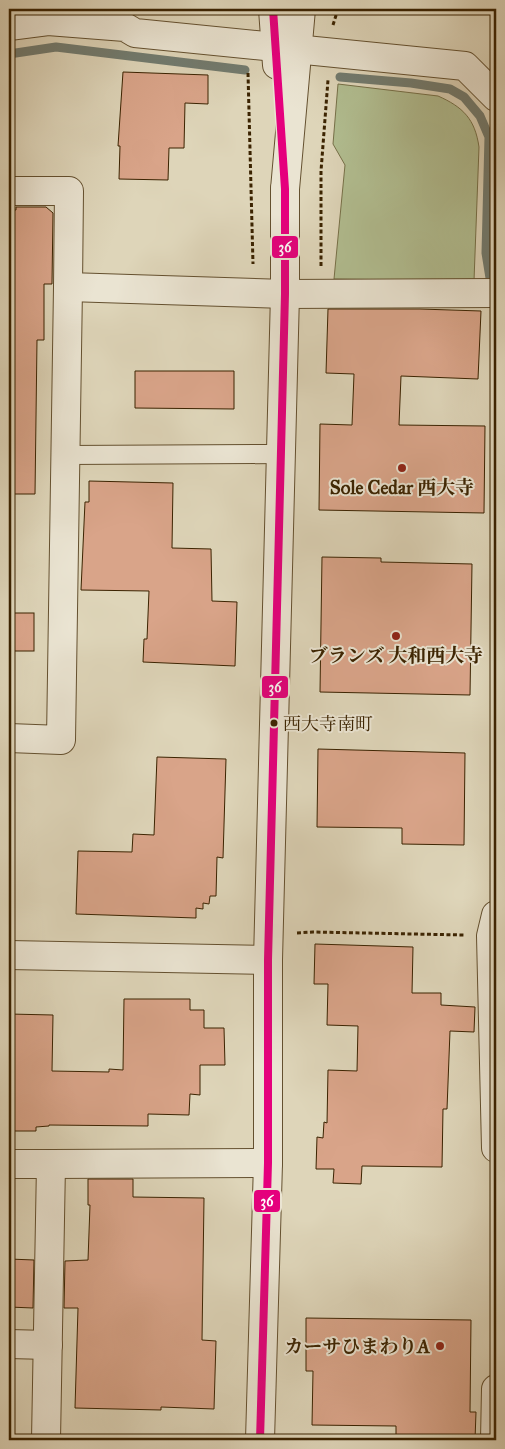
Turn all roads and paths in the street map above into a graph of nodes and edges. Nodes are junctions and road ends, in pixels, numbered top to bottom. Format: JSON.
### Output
{"nodes":[{"id":1,"x":273,"y":9,"type":"edge"},
{"id":2,"x":301,"y":9,"type":"edge"},
{"id":3,"x":338,"y":9,"type":"edge"},
{"id":4,"x":125,"y":18,"type":"edge"},
{"id":5,"x":9,"y":26,"type":"edge"},
{"id":6,"x":248,"y":45,"type":"junction"},
{"id":7,"x":286,"y":49,"type":"junction"},
{"id":8,"x":330,"y":52,"type":"junction"},
{"id":9,"x":496,"y":97,"type":"edge"},
{"id":10,"x":9,"y":191,"type":"edge"},
{"id":11,"x":253,"y":267,"type":"dead end"},
{"id":12,"x":321,"y":268,"type":"dead end"},
{"id":13,"x":68,"y":287,"type":"junction"},
{"id":14,"x":496,"y":293,"type":"edge"},
{"id":15,"x":285,"y":294,"type":"junction"},
{"id":16,"x":281,"y":454,"type":"junction"},
{"id":17,"x":65,"y":455,"type":"junction"},
{"id":18,"x":9,"y":738,"type":"edge"},
{"id":19,"x":493,"y":925,"type":"edge"},
{"id":20,"x":297,"y":933,"type":"dead end"},
{"id":21,"x":9,"y":955,"type":"edge"},
{"id":22,"x":268,"y":960,"type":"junction"},
{"id":23,"x":496,"y":1148,"type":"edge"},
{"id":24,"x":268,"y":1163,"type":"junction"},
{"id":25,"x":9,"y":1164,"type":"edge"},
{"id":26,"x":51,"y":1164,"type":"junction"},
{"id":27,"x":9,"y":1344,"type":"edge"},
{"id":28,"x":48,"y":1345,"type":"junction"},
{"id":29,"x":496,"y":1389,"type":"edge"},
{"id":30,"x":46,"y":1440,"type":"edge"},
{"id":31,"x":260,"y":1440,"type":"edge"},
{"id":32,"x":495,"y":1440,"type":"edge"}],
"edges":[{"from":1,"to":7,"type":"street"},
{"from":2,"to":7,"type":"street"},
{"from":3,"to":8,"type":"path"},
{"from":4,"to":5,"type":"street"},
{"from":4,"to":6,"type":"street"},
{"from":6,"to":7,"type":"street"},
{"from":6,"to":11,"type":"path"},
{"from":7,"to":8,"type":"street"},
{"from":7,"to":15,"type":"street"},
{"from":8,"to":9,"type":"street"},
{"from":8,"to":12,"type":"path"},
{"from":10,"to":13,"type":"street"},
{"from":13,"to":15,"type":"street"},
{"from":13,"to":17,"type":"street"},
{"from":14,"to":15,"type":"street"},
{"from":15,"to":16,"type":"street"},
{"from":16,"to":17,"type":"lane"},
{"from":16,"to":22,"type":"street"},
{"from":17,"to":18,"type":"street"},
{"from":19,"to":20,"type":"path"},
{"from":19,"to":23,"type":"street"},
{"from":21,"to":22,"type":"street"},
{"from":22,"to":24,"type":"street"},
{"from":24,"to":26,"type":"street"},
{"from":24,"to":31,"type":"street"},
{"from":25,"to":26,"type":"street"},
{"from":26,"to":28,"type":"street"},
{"from":27,"to":28,"type":"street"},
{"from":28,"to":30,"type":"street"},
{"from":29,"to":32,"type":"street"}]}
